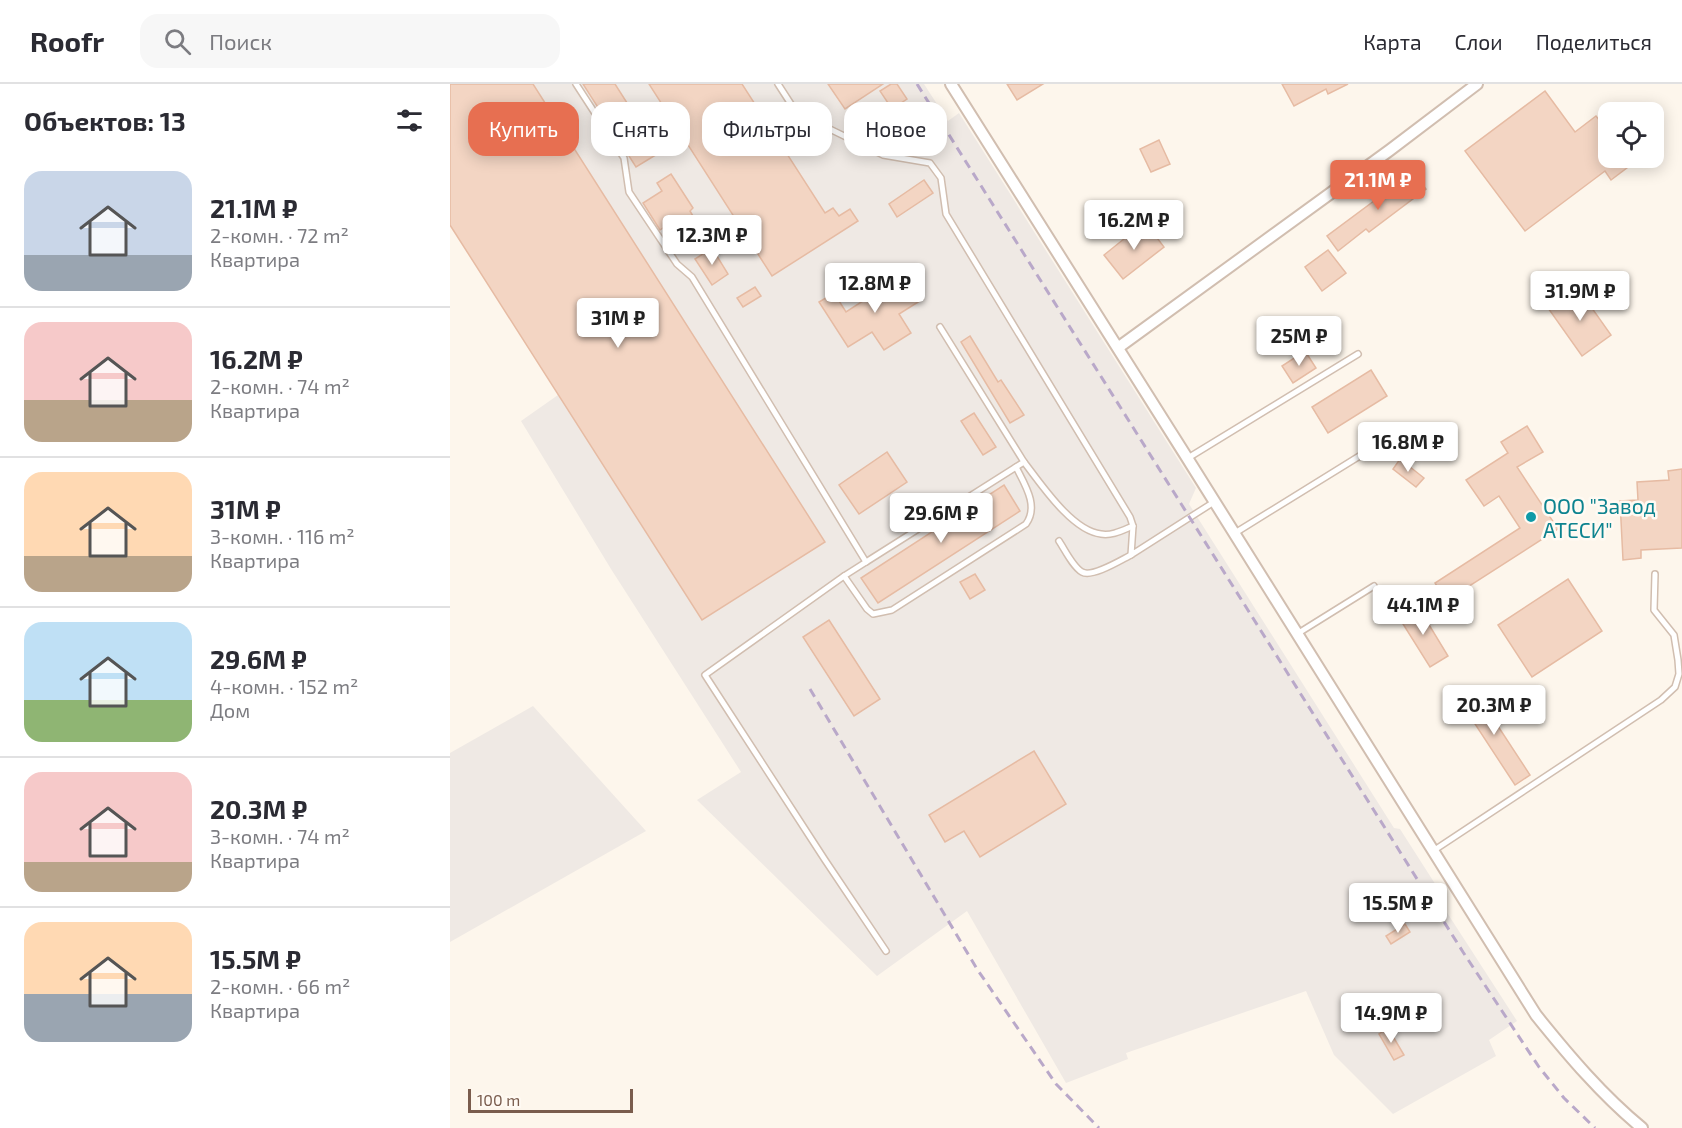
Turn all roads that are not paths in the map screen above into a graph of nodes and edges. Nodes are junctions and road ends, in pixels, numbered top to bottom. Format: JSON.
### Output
{"nodes":[{"id":1,"x":576,"y":84,"type":"edge"},
{"id":2,"x":778,"y":84,"type":"edge"},
{"id":3,"x":951,"y":84,"type":"edge"},
{"id":4,"x":1477,"y":84,"type":"edge"},
{"id":5,"x":790,"y":102,"type":"edge"},
{"id":6,"x":832,"y":130,"type":"edge"},
{"id":7,"x":940,"y":327,"type":"dead end"},
{"id":8,"x":1119,"y":347,"type":"junction"},
{"id":9,"x":1358,"y":354,"type":"dead end"},
{"id":10,"x":1390,"y":434,"type":"dead end"},
{"id":11,"x":1188,"y":458,"type":"junction"},
{"id":12,"x":1024,"y":462,"type":"junction"},
{"id":13,"x":1016,"y":467,"type":"junction"},
{"id":14,"x":1215,"y":501,"type":"junction"},
{"id":15,"x":1133,"y":526,"type":"junction"},
{"id":16,"x":1235,"y":533,"type":"junction"},
{"id":17,"x":1059,"y":541,"type":"dead end"},
{"id":18,"x":1131,"y":555,"type":"junction"},
{"id":19,"x":866,"y":562,"type":"junction"},
{"id":20,"x":1655,"y":574,"type":"dead end"},
{"id":21,"x":844,"y":576,"type":"junction"},
{"id":22,"x":1374,"y":586,"type":"dead end"},
{"id":23,"x":1297,"y":634,"type":"junction"},
{"id":24,"x":1433,"y":851,"type":"junction"},
{"id":25,"x":886,"y":951,"type":"dead end"},
{"id":26,"x":1642,"y":1128,"type":"edge"}],
"edges":[{"from":1,"to":19,"type":"lane"},
{"from":2,"to":5,"type":"lane"},
{"from":3,"to":8,"type":"street"},
{"from":4,"to":8,"type":"street"},
{"from":6,"to":15,"type":"lane"},
{"from":7,"to":12,"type":"lane"},
{"from":8,"to":11,"type":"street"},
{"from":9,"to":11,"type":"lane"},
{"from":10,"to":16,"type":"lane"},
{"from":11,"to":14,"type":"street"},
{"from":12,"to":13,"type":"lane"},
{"from":12,"to":15,"type":"lane"},
{"from":13,"to":19,"type":"lane"},
{"from":13,"to":21,"type":"lane"},
{"from":14,"to":16,"type":"street"},
{"from":14,"to":18,"type":"lane"},
{"from":15,"to":18,"type":"lane"},
{"from":16,"to":23,"type":"street"},
{"from":17,"to":18,"type":"lane"},
{"from":19,"to":21,"type":"lane"},
{"from":20,"to":24,"type":"lane"},
{"from":21,"to":25,"type":"lane"},
{"from":22,"to":23,"type":"lane"},
{"from":23,"to":24,"type":"street"},
{"from":24,"to":26,"type":"street"}]}
